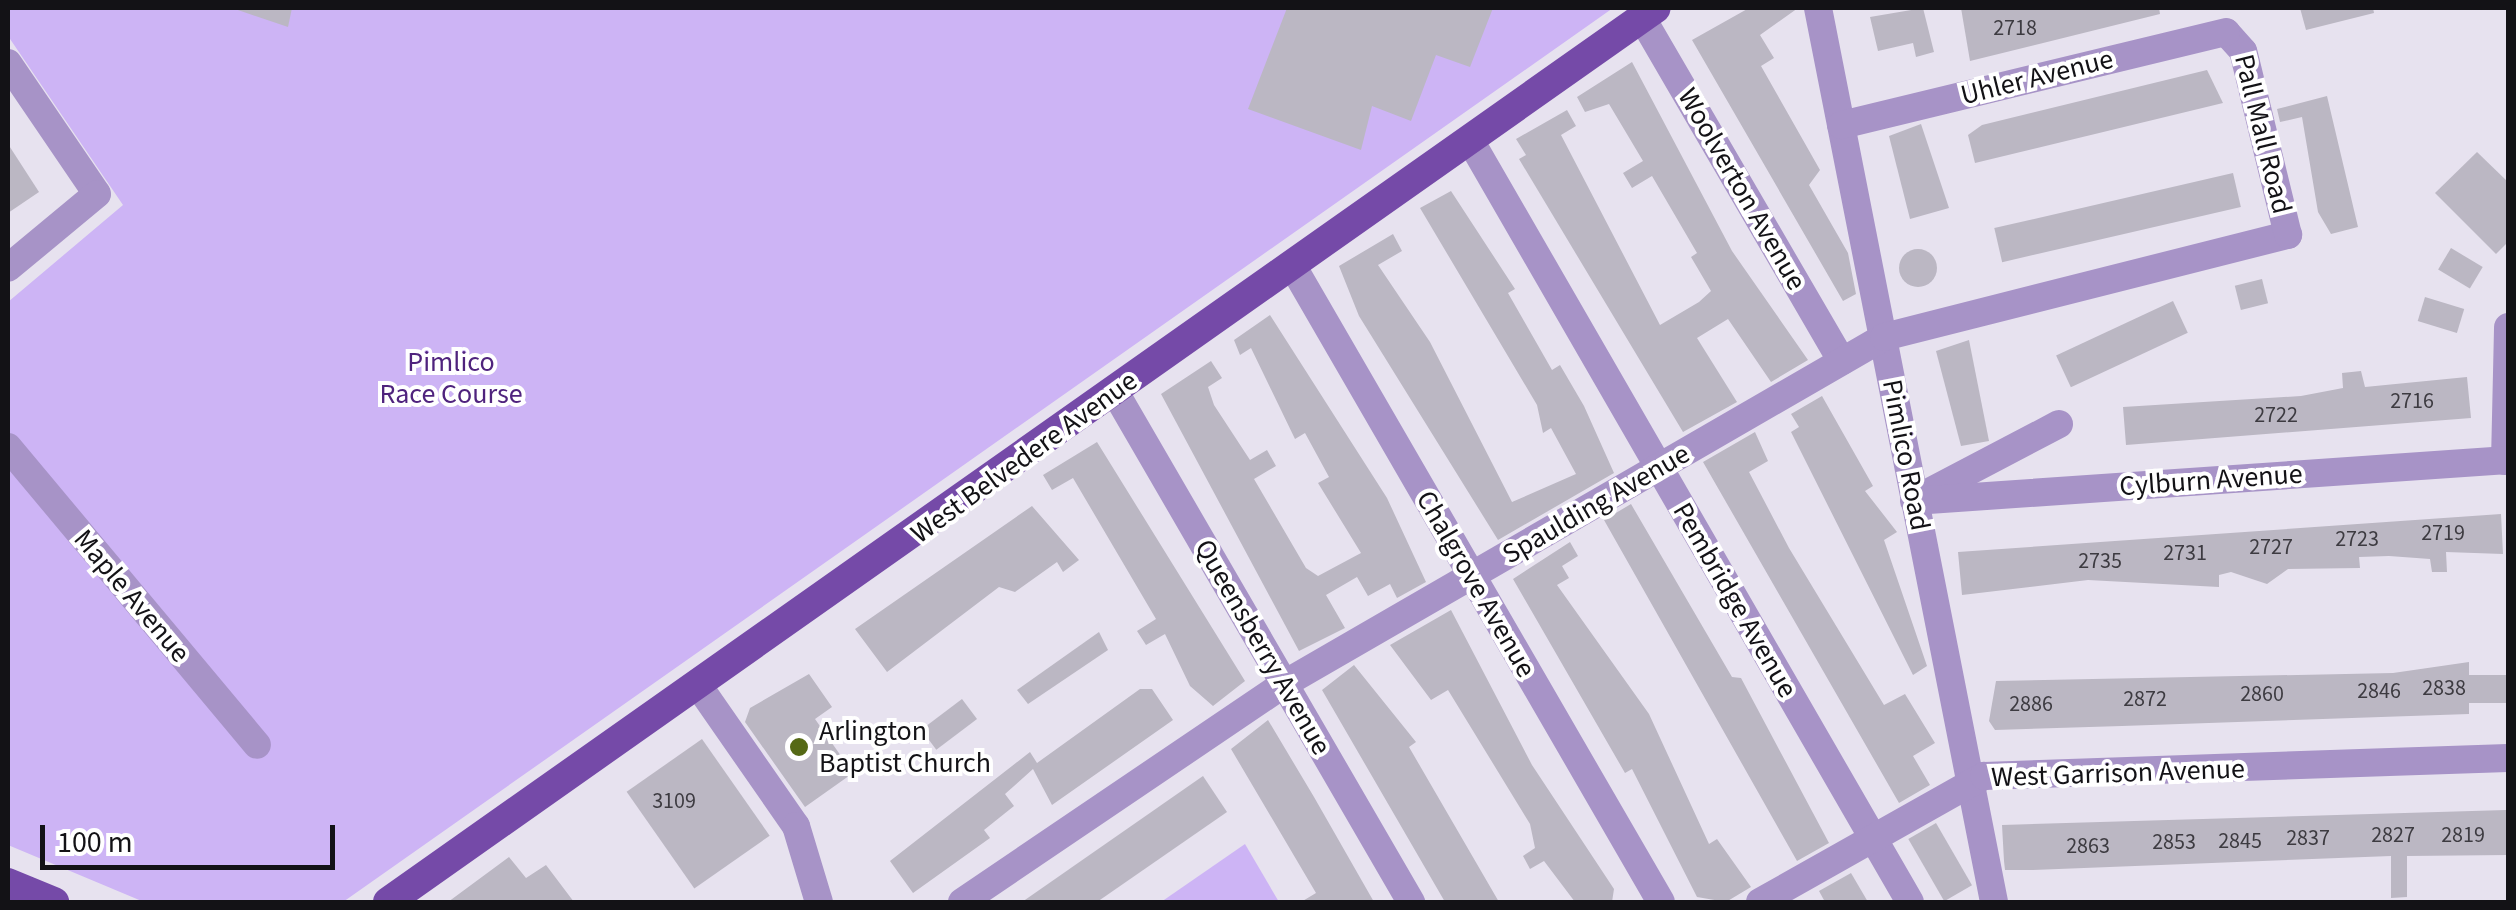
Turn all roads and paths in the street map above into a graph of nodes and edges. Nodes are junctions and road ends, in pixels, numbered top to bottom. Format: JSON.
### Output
{"nodes":[{"id":1,"x":1818,"y":8,"type":"edge"},
{"id":2,"x":1649,"y":12,"type":"edge"},
{"id":3,"x":2234,"y":34,"type":"joint"},
{"id":4,"x":8,"y":63,"type":"edge"},
{"id":5,"x":1841,"y":125,"type":"junction"},
{"id":6,"x":1470,"y":140,"type":"junction"},
{"id":7,"x":2288,"y":235,"type":"joint"},
{"id":8,"x":1292,"y":265,"type":"junction"},
{"id":9,"x":8,"y":268,"type":"edge"},
{"id":10,"x":2508,"y":327,"type":"edge"},
{"id":11,"x":1884,"y":337,"type":"junction"},
{"id":12,"x":1842,"y":361,"type":"junction"},
{"id":13,"x":1115,"y":392,"type":"junction"},
{"id":14,"x":2059,"y":424,"type":"dead end"},
{"id":15,"x":8,"y":446,"type":"edge"},
{"id":16,"x":2507,"y":460,"type":"edge"},
{"id":17,"x":1658,"y":467,"type":"junction"},
{"id":18,"x":1914,"y":501,"type":"junction"},
{"id":19,"x":1472,"y":576,"type":"junction"},
{"id":20,"x":1284,"y":684,"type":"junction"},
{"id":21,"x":700,"y":688,"type":"junction"},
{"id":22,"x":258,"y":745,"type":"dead end"},
{"id":23,"x":2508,"y":758,"type":"edge"},
{"id":24,"x":1970,"y":782,"type":"junction"},
{"id":25,"x":1872,"y":838,"type":"junction"},
{"id":26,"x":8,"y":884,"type":"edge"},
{"id":27,"x":54,"y":902,"type":"edge"},
{"id":28,"x":388,"y":902,"type":"edge"},
{"id":29,"x":820,"y":902,"type":"edge"},
{"id":30,"x":962,"y":902,"type":"edge"},
{"id":31,"x":1410,"y":902,"type":"edge"},
{"id":32,"x":1661,"y":902,"type":"edge"},
{"id":33,"x":1760,"y":902,"type":"edge"},
{"id":34,"x":1910,"y":902,"type":"edge"},
{"id":35,"x":1994,"y":902,"type":"edge"}],
"edges":[{"from":1,"to":5,"type":"street","name":"Pimlico Road"},
{"from":2,"to":6,"type":"main road","name":"West Belvedere Avenue"},
{"from":2,"to":12,"type":"street","name":"Woolverton Avenue"},
{"from":3,"to":5,"type":"street","name":"Uhler Avenue"},
{"from":3,"to":7,"type":"street","name":"Pall Mall Road"},
{"from":4,"to":9,"type":"street"},
{"from":5,"to":11,"type":"street","name":"Pimlico Road"},
{"from":6,"to":8,"type":"main road","name":"West Belvedere Avenue"},
{"from":6,"to":17,"type":"street","name":"Pembridge Avenue"},
{"from":7,"to":11,"type":"street","name":"Spaulding Avenue"},
{"from":8,"to":13,"type":"main road","name":"West Belvedere Avenue"},
{"from":8,"to":19,"type":"street","name":"Chalgrove Avenue"},
{"from":10,"to":16,"type":"street"},
{"from":11,"to":12,"type":"street","name":"Spaulding Avenue"},
{"from":11,"to":18,"type":"street","name":"Pimlico Road"},
{"from":12,"to":17,"type":"street","name":"Spaulding Avenue"},
{"from":13,"to":20,"type":"street","name":"Queensberry Avenue"},
{"from":13,"to":21,"type":"main road","name":"West Belvedere Avenue"},
{"from":14,"to":18,"type":"street"},
{"from":15,"to":22,"type":"street","name":"Maple Avenue"},
{"from":16,"to":18,"type":"street","name":"Cylburn Avenue"},
{"from":17,"to":19,"type":"street","name":"Spaulding Avenue"},
{"from":17,"to":25,"type":"street","name":"Pembridge Avenue"},
{"from":18,"to":24,"type":"street","name":"Pimlico Road"},
{"from":19,"to":20,"type":"street","name":"Spaulding Avenue"},
{"from":19,"to":32,"type":"street","name":"Chalgrove Avenue"},
{"from":20,"to":30,"type":"street","name":"Spaulding Avenue"},
{"from":20,"to":31,"type":"street","name":"Queensberry Avenue"},
{"from":21,"to":28,"type":"main road","name":"West Belvedere Avenue"},
{"from":21,"to":29,"type":"street"},
{"from":23,"to":24,"type":"street","name":"West Garrison Avenue"},
{"from":24,"to":25,"type":"street","name":"West Garrison Avenue"},
{"from":24,"to":35,"type":"street","name":"Pimlico Road"},
{"from":25,"to":33,"type":"street","name":"West Garrison Avenue"},
{"from":25,"to":34,"type":"street","name":"Pembridge Avenue"},
{"from":26,"to":27,"type":"main road"}]}
